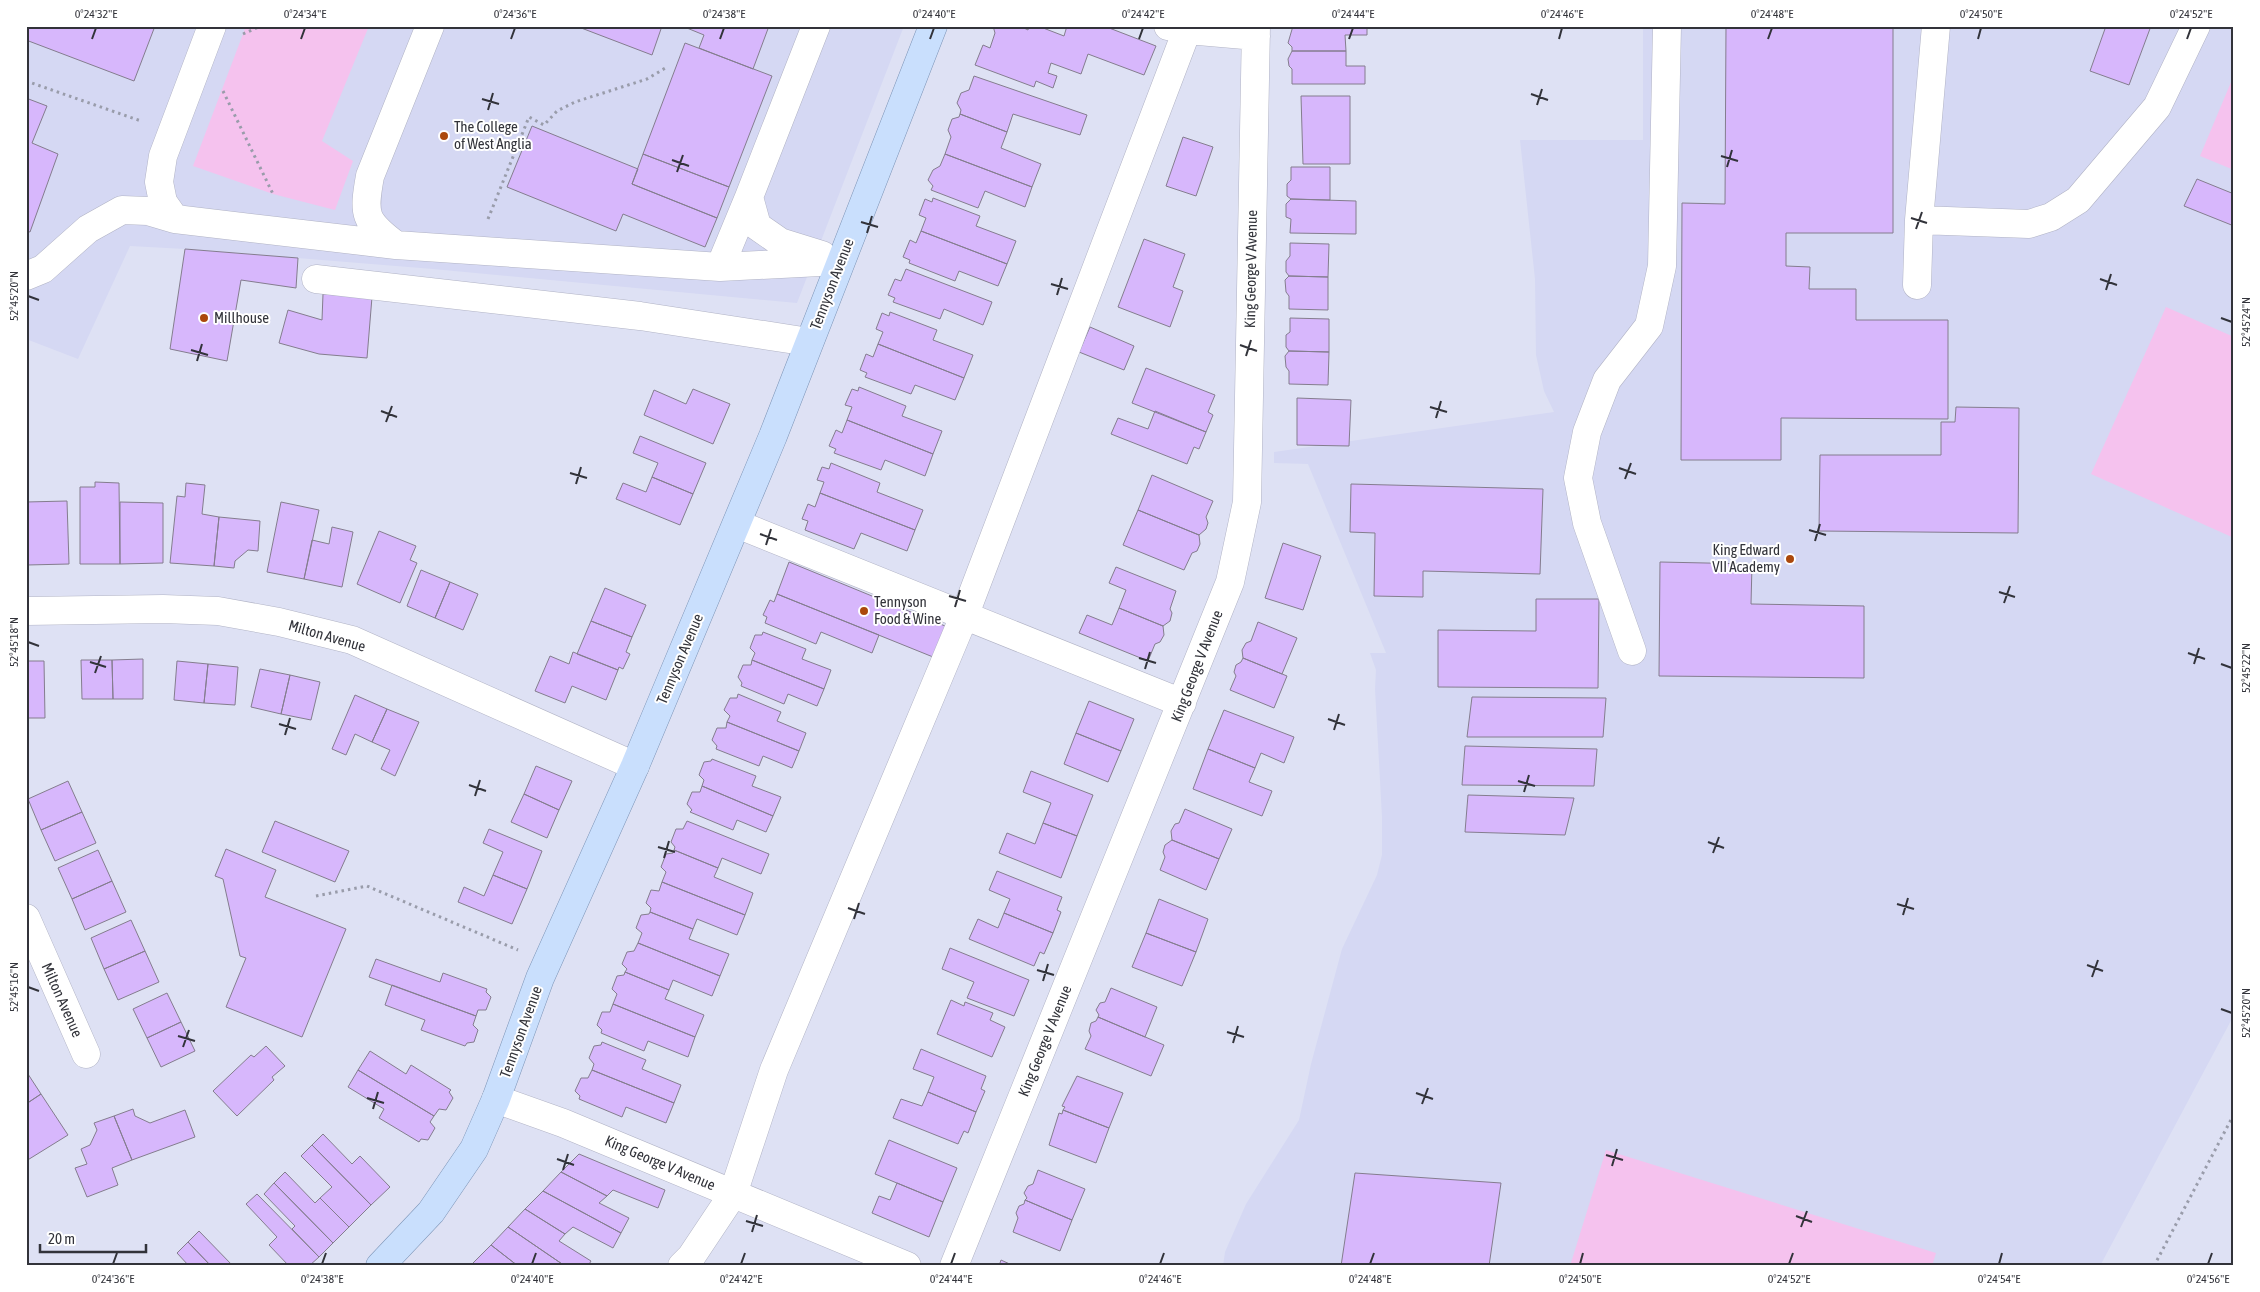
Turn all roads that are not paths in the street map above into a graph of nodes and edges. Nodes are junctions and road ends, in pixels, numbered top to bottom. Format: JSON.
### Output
{"nodes":[{"id":1,"x":430,"y":26,"type":"edge"},
{"id":2,"x":816,"y":26,"type":"edge"},
{"id":3,"x":933,"y":26,"type":"edge"},
{"id":4,"x":1667,"y":26,"type":"edge"},
{"id":5,"x":1936,"y":26,"type":"edge"},
{"id":6,"x":2196,"y":26,"type":"edge"},
{"id":7,"x":1178,"y":28,"type":"edge"},
{"id":8,"x":1256,"y":31,"type":"edge"},
{"id":9,"x":208,"y":39,"type":"edge"},
{"id":10,"x":749,"y":198,"type":"junction"},
{"id":11,"x":175,"y":219,"type":"junction"},
{"id":12,"x":1919,"y":220,"type":"junction"},
{"id":13,"x":396,"y":246,"type":"junction"},
{"id":14,"x":840,"y":261,"type":"junction"},
{"id":15,"x":720,"y":267,"type":"junction"},
{"id":16,"x":26,"y":276,"type":"edge"},
{"id":17,"x":316,"y":279,"type":"dead end"},
{"id":18,"x":1917,"y":285,"type":"dead end"},
{"id":19,"x":809,"y":342,"type":"junction"},
{"id":20,"x":737,"y":524,"type":"junction"},
{"id":21,"x":26,"y":611,"type":"edge"},
{"id":22,"x":965,"y":614,"type":"junction"},
{"id":23,"x":1632,"y":651,"type":"dead end"},
{"id":24,"x":1182,"y":702,"type":"junction"},
{"id":25,"x":635,"y":766,"type":"junction"},
{"id":26,"x":26,"y":918,"type":"edge"},
{"id":27,"x":86,"y":1054,"type":"dead end"},
{"id":28,"x":496,"y":1099,"type":"junction"},
{"id":29,"x":733,"y":1194,"type":"junction"},
{"id":30,"x":380,"y":1266,"type":"edge"},
{"id":31,"x":682,"y":1266,"type":"edge"},
{"id":32,"x":907,"y":1266,"type":"edge"},
{"id":33,"x":954,"y":1266,"type":"edge"}],
"edges":[{"from":1,"to":13,"type":"street"},
{"from":2,"to":10,"type":"street"},
{"from":3,"to":14,"type":"main road","name":"Tennyson Avenue"},
{"from":4,"to":23,"type":"street"},
{"from":5,"to":12,"type":"street"},
{"from":6,"to":12,"type":"street"},
{"from":7,"to":8,"type":"street"},
{"from":7,"to":22,"type":"street"},
{"from":8,"to":24,"type":"street","name":"King George V Avenue"},
{"from":9,"to":11,"type":"street"},
{"from":10,"to":14,"type":"street"},
{"from":10,"to":15,"type":"street"},
{"from":11,"to":13,"type":"street"},
{"from":11,"to":16,"type":"street"},
{"from":12,"to":18,"type":"street"},
{"from":13,"to":15,"type":"street"},
{"from":14,"to":15,"type":"street"},
{"from":14,"to":19,"type":"main road","name":"Tennyson Avenue"},
{"from":17,"to":19,"type":"street"},
{"from":19,"to":20,"type":"main road","name":"Tennyson Avenue"},
{"from":20,"to":22,"type":"street"},
{"from":20,"to":25,"type":"main road","name":"Tennyson Avenue"},
{"from":21,"to":25,"type":"street","name":"Milton Avenue"},
{"from":22,"to":24,"type":"street"},
{"from":22,"to":29,"type":"street"},
{"from":24,"to":33,"type":"street","name":"King George V Avenue"},
{"from":25,"to":28,"type":"main road","name":"Tennyson Avenue"},
{"from":26,"to":27,"type":"street","name":"Milton Avenue"},
{"from":28,"to":29,"type":"street","name":"King George V Avenue"},
{"from":28,"to":30,"type":"main road","name":"Tennyson Avenue"},
{"from":29,"to":31,"type":"street"},
{"from":29,"to":32,"type":"street","name":"King George V Avenue"}]}
